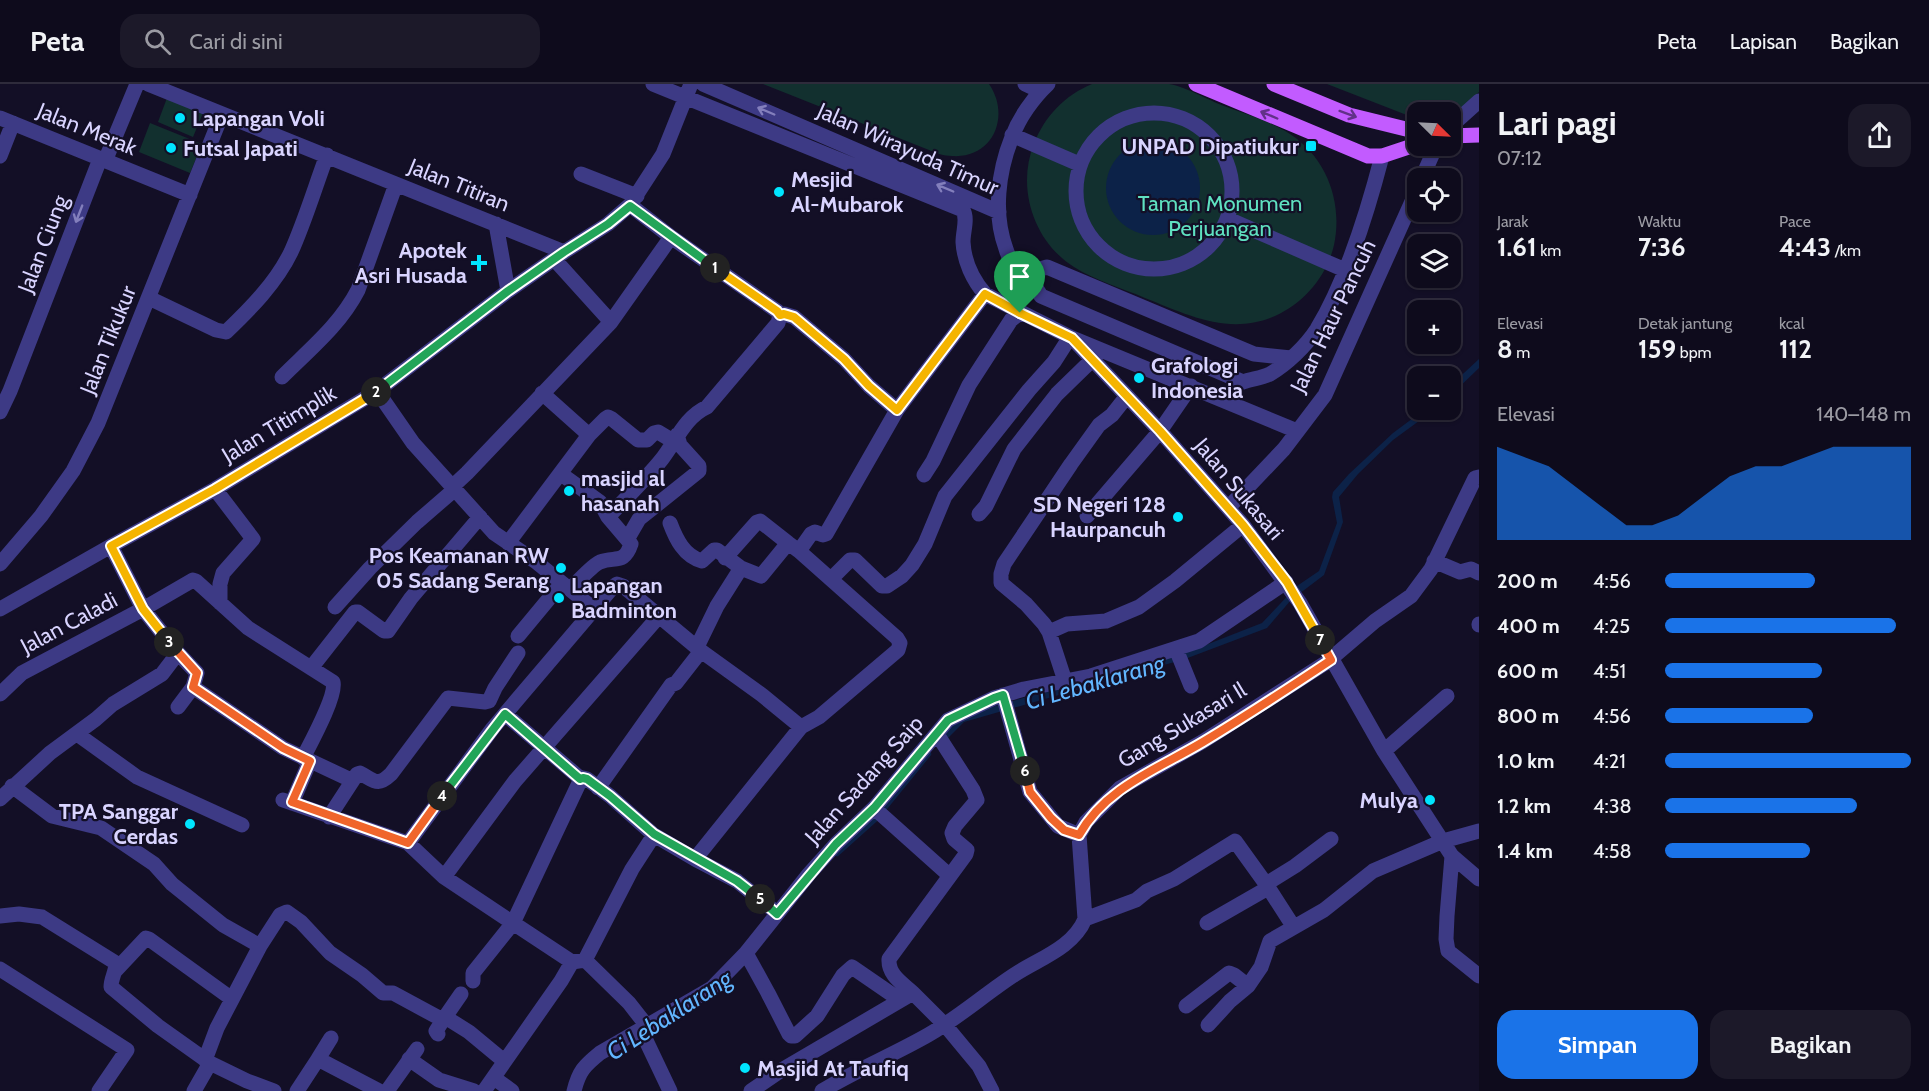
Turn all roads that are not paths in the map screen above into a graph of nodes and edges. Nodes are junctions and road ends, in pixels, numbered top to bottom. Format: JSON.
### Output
{"nodes":[{"id":1,"x":137,"y":84,"type":"edge"},
{"id":2,"x":148,"y":84,"type":"edge"},
{"id":3,"x":653,"y":84,"type":"edge"},
{"id":4,"x":703,"y":84,"type":"edge"},
{"id":5,"x":1025,"y":84,"type":"edge"},
{"id":6,"x":1274,"y":84,"type":"edge"},
{"id":7,"x":1201,"y":85,"type":"edge"},
{"id":8,"x":1044,"y":88,"type":"edge"},
{"id":9,"x":688,"y":90,"type":"edge"},
{"id":10,"x":1479,"y":101,"type":"edge"},
{"id":11,"x":222,"y":114,"type":"junction"},
{"id":12,"x":7,"y":121,"type":"edge"},
{"id":13,"x":1461,"y":124,"type":"edge"},
{"id":14,"x":1407,"y":129,"type":"edge"},
{"id":15,"x":1461,"y":134,"type":"edge"},
{"id":16,"x":1012,"y":135,"type":"junction"},
{"id":17,"x":1479,"y":135,"type":"edge"},
{"id":18,"x":1407,"y":148,"type":"edge"},
{"id":19,"x":327,"y":155,"type":"junction"},
{"id":20,"x":0,"y":156,"type":"edge"},
{"id":21,"x":1382,"y":156,"type":"junction"},
{"id":22,"x":103,"y":160,"type":"junction"},
{"id":23,"x":1079,"y":164,"type":"junction"},
{"id":24,"x":581,"y":174,"type":"dead end"},
{"id":25,"x":396,"y":184,"type":"junction"},
{"id":26,"x":190,"y":195,"type":"junction"},
{"id":27,"x":633,"y":201,"type":"junction"},
{"id":28,"x":999,"y":212,"type":"junction"},
{"id":29,"x":1407,"y":213,"type":"edge"},
{"id":30,"x":1228,"y":219,"type":"junction"},
{"id":31,"x":496,"y":224,"type":"junction"},
{"id":32,"x":671,"y":237,"type":"junction"},
{"id":33,"x":559,"y":255,"type":"junction"},
{"id":34,"x":1345,"y":270,"type":"junction"},
{"id":35,"x":1027,"y":273,"type":"junction"},
{"id":36,"x":508,"y":291,"type":"junction"},
{"id":37,"x":985,"y":294,"type":"junction"},
{"id":38,"x":149,"y":298,"type":"junction"},
{"id":39,"x":1020,"y":313,"type":"junction"},
{"id":40,"x":779,"y":319,"type":"junction"},
{"id":41,"x":611,"y":322,"type":"junction"},
{"id":42,"x":1071,"y":338,"type":"junction"},
{"id":43,"x":1292,"y":358,"type":"junction"},
{"id":44,"x":1092,"y":359,"type":"junction"},
{"id":45,"x":282,"y":377,"type":"dead end"},
{"id":46,"x":1191,"y":386,"type":"junction"},
{"id":47,"x":376,"y":391,"type":"junction"},
{"id":48,"x":542,"y":393,"type":"junction"},
{"id":49,"x":1127,"y":396,"type":"junction"},
{"id":50,"x":897,"y":410,"type":"junction"},
{"id":51,"x":0,"y":412,"type":"edge"},
{"id":52,"x":1160,"y":431,"type":"junction"},
{"id":53,"x":1297,"y":431,"type":"junction"},
{"id":54,"x":589,"y":435,"type":"junction"},
{"id":55,"x":675,"y":438,"type":"junction"},
{"id":56,"x":561,"y":474,"type":"junction"},
{"id":57,"x":924,"y":475,"type":"dead end"},
{"id":58,"x":1479,"y":477,"type":"edge"},
{"id":59,"x":215,"y":489,"type":"junction"},
{"id":60,"x":453,"y":489,"type":"junction"},
{"id":61,"x":1228,"y":508,"type":"junction"},
{"id":62,"x":978,"y":514,"type":"dead end"},
{"id":63,"x":1087,"y":516,"type":"dead end"},
{"id":64,"x":480,"y":517,"type":"junction"},
{"id":65,"x":608,"y":517,"type":"junction"},
{"id":66,"x":669,"y":524,"type":"dead end"},
{"id":67,"x":1243,"y":525,"type":"junction"},
{"id":68,"x":628,"y":538,"type":"junction"},
{"id":69,"x":508,"y":543,"type":"junction"},
{"id":70,"x":111,"y":546,"type":"junction"},
{"id":71,"x":793,"y":547,"type":"junction"},
{"id":72,"x":725,"y":558,"type":"junction"},
{"id":73,"x":1434,"y":561,"type":"junction"},
{"id":74,"x":0,"y":564,"type":"edge"},
{"id":75,"x":741,"y":568,"type":"junction"},
{"id":76,"x":1479,"y":573,"type":"edge"},
{"id":77,"x":831,"y":579,"type":"junction"},
{"id":78,"x":1287,"y":584,"type":"junction"},
{"id":79,"x":566,"y":586,"type":"junction"},
{"id":80,"x":220,"y":603,"type":"junction"},
{"id":81,"x":334,"y":607,"type":"dead end"},
{"id":82,"x":0,"y":609,"type":"edge"},
{"id":83,"x":143,"y":609,"type":"junction"},
{"id":84,"x":594,"y":609,"type":"junction"},
{"id":85,"x":660,"y":615,"type":"junction"},
{"id":86,"x":1049,"y":632,"type":"junction"},
{"id":87,"x":518,"y":636,"type":"dead end"},
{"id":88,"x":699,"y":649,"type":"junction"},
{"id":89,"x":178,"y":652,"type":"junction"},
{"id":90,"x":518,"y":653,"type":"dead end"},
{"id":91,"x":1178,"y":654,"type":"junction"},
{"id":92,"x":1331,"y":660,"type":"junction"},
{"id":93,"x":311,"y":668,"type":"junction"},
{"id":94,"x":1065,"y":681,"type":"junction"},
{"id":95,"x":1191,"y":686,"type":"dead end"},
{"id":96,"x":193,"y":687,"type":"junction"},
{"id":97,"x":0,"y":694,"type":"edge"},
{"id":98,"x":1447,"y":696,"type":"dead end"},
{"id":99,"x":1006,"y":703,"type":"junction"},
{"id":100,"x":178,"y":707,"type":"dead end"},
{"id":101,"x":505,"y":714,"type":"junction"},
{"id":102,"x":801,"y":727,"type":"junction"},
{"id":103,"x":77,"y":734,"type":"junction"},
{"id":104,"x":939,"y":739,"type":"junction"},
{"id":105,"x":1384,"y":751,"type":"junction"},
{"id":106,"x":307,"y":760,"type":"junction"},
{"id":107,"x":580,"y":779,"type":"junction"},
{"id":108,"x":351,"y":780,"type":"junction"},
{"id":109,"x":12,"y":786,"type":"junction"},
{"id":110,"x":598,"y":788,"type":"junction"},
{"id":111,"x":0,"y":799,"type":"edge"},
{"id":112,"x":878,"y":812,"type":"junction"},
{"id":113,"x":329,"y":817,"type":"junction"},
{"id":114,"x":242,"y":825,"type":"dead end"},
{"id":115,"x":1479,"y":831,"type":"edge"},
{"id":116,"x":654,"y":834,"type":"junction"},
{"id":117,"x":1079,"y":835,"type":"junction"},
{"id":118,"x":1332,"y":839,"type":"dead end"},
{"id":119,"x":1443,"y":841,"type":"junction"},
{"id":120,"x":408,"y":843,"type":"junction"},
{"id":121,"x":1452,"y":856,"type":"junction"},
{"id":122,"x":695,"y":859,"type":"junction"},
{"id":123,"x":950,"y":876,"type":"junction"},
{"id":124,"x":444,"y":877,"type":"junction"},
{"id":125,"x":1479,"y":879,"type":"edge"},
{"id":126,"x":1267,"y":886,"type":"junction"},
{"id":127,"x":777,"y":914,"type":"junction"},
{"id":128,"x":0,"y":916,"type":"edge"},
{"id":129,"x":1084,"y":919,"type":"junction"},
{"id":130,"x":513,"y":923,"type":"junction"},
{"id":131,"x":1207,"y":923,"type":"dead end"},
{"id":132,"x":1293,"y":926,"type":"junction"},
{"id":133,"x":260,"y":946,"type":"junction"},
{"id":134,"x":748,"y":957,"type":"junction"},
{"id":135,"x":579,"y":961,"type":"junction"},
{"id":136,"x":0,"y":969,"type":"edge"},
{"id":137,"x":116,"y":970,"type":"junction"},
{"id":138,"x":1479,"y":976,"type":"edge"},
{"id":139,"x":473,"y":981,"type":"dead end"},
{"id":140,"x":1248,"y":986,"type":"junction"},
{"id":141,"x":461,"y":994,"type":"dead end"},
{"id":142,"x":906,"y":996,"type":"junction"},
{"id":143,"x":232,"y":999,"type":"junction"},
{"id":144,"x":1186,"y":1006,"type":"dead end"},
{"id":145,"x":442,"y":1024,"type":"junction"},
{"id":146,"x":945,"y":1025,"type":"junction"},
{"id":147,"x":1208,"y":1025,"type":"dead end"},
{"id":148,"x":643,"y":1031,"type":"junction"},
{"id":149,"x":331,"y":1038,"type":"dead end"},
{"id":150,"x":318,"y":1059,"type":"junction"},
{"id":151,"x":208,"y":1061,"type":"junction"},
{"id":152,"x":504,"y":1061,"type":"junction"},
{"id":153,"x":494,"y":1078,"type":"junction"},
{"id":154,"x":99,"y":1091,"type":"edge"},
{"id":155,"x":194,"y":1091,"type":"edge"},
{"id":156,"x":274,"y":1091,"type":"edge"},
{"id":157,"x":297,"y":1091,"type":"edge"},
{"id":158,"x":380,"y":1091,"type":"edge"},
{"id":159,"x":387,"y":1091,"type":"edge"},
{"id":160,"x":474,"y":1091,"type":"edge"},
{"id":161,"x":484,"y":1091,"type":"edge"},
{"id":162,"x":512,"y":1091,"type":"edge"},
{"id":163,"x":574,"y":1091,"type":"edge"},
{"id":164,"x":670,"y":1091,"type":"edge"},
{"id":165,"x":751,"y":1091,"type":"edge"},
{"id":166,"x":822,"y":1091,"type":"edge"},
{"id":167,"x":992,"y":1091,"type":"edge"}],
"edges":[{"from":1,"to":22,"type":"street","name":"Jalan Ciung"},
{"from":2,"to":11,"type":"street","name":"Jalan Titiran"},
{"from":3,"to":9,"type":"street"},
{"from":28,"to":4,"type":"street","name":"Jalan Wirayuda Timur","one_way":true},
{"from":5,"to":8,"type":"street"},
{"from":6,"to":14,"type":"main road","one_way":true},
{"from":21,"to":7,"type":"main road","one_way":true},
{"from":8,"to":16,"type":"street"},
{"from":9,"to":27,"type":"street"},
{"from":9,"to":37,"type":"street"},
{"from":10,"to":13,"type":"street"},
{"from":11,"to":19,"type":"street","name":"Jalan Titiran"},
{"from":11,"to":26,"type":"street","name":"Jalan Tikukur"},
{"from":12,"to":20,"type":"street"},
{"from":12,"to":22,"type":"street","name":"Jalan Merak"},
{"from":15,"to":17,"type":"main road"},
{"from":16,"to":23,"type":"street"},
{"from":16,"to":28,"type":"street"},
{"from":18,"to":21,"type":"main road"},
{"from":19,"to":25,"type":"street","name":"Jalan Titiran"},
{"from":19,"to":38,"type":"street"},
{"from":21,"to":34,"type":"street","name":"Jalan Wirayuda Timur"},
{"from":22,"to":26,"type":"street","name":"Jalan Merak"},
{"from":22,"to":51,"type":"street","name":"Jalan Ciung","one_way":true},
{"from":23,"to":30,"type":"street"},
{"from":23,"to":30,"type":"street"},
{"from":24,"to":27,"type":"street"},
{"from":25,"to":31,"type":"street","name":"Jalan Titiran"},
{"from":25,"to":45,"type":"street"},
{"from":26,"to":38,"type":"street","name":"Jalan Tikukur"},
{"from":27,"to":32,"type":"street"},
{"from":27,"to":33,"type":"street"},
{"from":28,"to":35,"type":"street","name":"Jalan Wirayuda Timur"},
{"from":29,"to":53,"type":"street","name":"Jalan Haur Pancuh"},
{"from":30,"to":34,"type":"street"},
{"from":31,"to":33,"type":"street","name":"Jalan Titiran"},
{"from":31,"to":36,"type":"street"},
{"from":32,"to":40,"type":"street"},
{"from":32,"to":41,"type":"street"},
{"from":33,"to":36,"type":"street","name":"Jalan Titimplik"},
{"from":33,"to":41,"type":"street"},
{"from":34,"to":43,"type":"street","name":"Jalan Wirayuda Timur"},
{"from":35,"to":43,"type":"street"},
{"from":35,"to":43,"type":"street","name":"Jalan Wirayuda Timur"},
{"from":36,"to":47,"type":"street","name":"Jalan Titimplik"},
{"from":37,"to":39,"type":"street"},
{"from":37,"to":50,"type":"street"},
{"from":38,"to":74,"type":"street","name":"Jalan Tikukur"},
{"from":39,"to":42,"type":"street"},
{"from":39,"to":57,"type":"street"},
{"from":40,"to":50,"type":"street"},
{"from":40,"to":55,"type":"street"},
{"from":41,"to":48,"type":"street"},
{"from":42,"to":44,"type":"street","name":"Jalan Sukasari"},
{"from":42,"to":46,"type":"street"},
{"from":42,"to":77,"type":"street"},
{"from":44,"to":49,"type":"street","name":"Jalan Sukasari"},
{"from":44,"to":62,"type":"street"},
{"from":46,"to":52,"type":"street"},
{"from":46,"to":53,"type":"street"},
{"from":47,"to":59,"type":"street","name":"Jalan Titimplik"},
{"from":47,"to":60,"type":"street"},
{"from":48,"to":54,"type":"street"},
{"from":48,"to":60,"type":"street"},
{"from":49,"to":52,"type":"street","name":"Jalan Sukasari"},
{"from":49,"to":86,"type":"street"},
{"from":50,"to":71,"type":"street"},
{"from":52,"to":61,"type":"street","name":"Jalan Sukasari"},
{"from":52,"to":63,"type":"street"},
{"from":53,"to":61,"type":"street","name":"Jalan Haur Pancuh"},
{"from":54,"to":55,"type":"street"},
{"from":54,"to":56,"type":"street"},
{"from":55,"to":65,"type":"street"},
{"from":55,"to":68,"type":"street"},
{"from":56,"to":65,"type":"street"},
{"from":56,"to":69,"type":"street"},
{"from":58,"to":73,"type":"street","name":"Gang Sukasari Il"},
{"from":59,"to":70,"type":"street","name":"Jalan Titimplik"},
{"from":59,"to":80,"type":"street"},
{"from":60,"to":64,"type":"street"},
{"from":60,"to":81,"type":"street"},
{"from":61,"to":67,"type":"street","name":"Jalan Sukasari"},
{"from":64,"to":69,"type":"street"},
{"from":64,"to":93,"type":"street"},
{"from":65,"to":68,"type":"street"},
{"from":66,"to":72,"type":"street"},
{"from":67,"to":78,"type":"street","name":"Jalan Sukasari"},
{"from":67,"to":86,"type":"street"},
{"from":68,"to":79,"type":"street"},
{"from":69,"to":79,"type":"street"},
{"from":70,"to":82,"type":"street","name":"Jalan Titimplik"},
{"from":70,"to":83,"type":"street"},
{"from":71,"to":72,"type":"street"},
{"from":71,"to":75,"type":"street"},
{"from":71,"to":77,"type":"street"},
{"from":72,"to":75,"type":"street"},
{"from":73,"to":76,"type":"street"},
{"from":73,"to":92,"type":"street","name":"Gang Sukasari Il"},
{"from":75,"to":88,"type":"street"},
{"from":77,"to":102,"type":"street"},
{"from":78,"to":91,"type":"street","name":"Jalan Sadang Saip"},
{"from":78,"to":92,"type":"street","name":"Jalan Sukasari"},
{"from":79,"to":84,"type":"street"},
{"from":79,"to":87,"type":"street"},
{"from":80,"to":83,"type":"street","name":"Jalan Caladi"},
{"from":80,"to":93,"type":"street"},
{"from":83,"to":89,"type":"street"},
{"from":83,"to":97,"type":"street","name":"Jalan Caladi"},
{"from":84,"to":85,"type":"street"},
{"from":84,"to":101,"type":"street"},
{"from":85,"to":88,"type":"street"},
{"from":85,"to":124,"type":"street"},
{"from":86,"to":94,"type":"street"},
{"from":88,"to":102,"type":"street"},
{"from":88,"to":110,"type":"street"},
{"from":89,"to":96,"type":"street"},
{"from":89,"to":103,"type":"street"},
{"from":90,"to":108,"type":"street"},
{"from":91,"to":94,"type":"street","name":"Jalan Sadang Saip"},
{"from":91,"to":95,"type":"street"},
{"from":92,"to":105,"type":"street","name":"Jalan Sukasari"},
{"from":92,"to":117,"type":"street","name":"Gang Sukasari Il"},
{"from":93,"to":106,"type":"street"},
{"from":94,"to":99,"type":"street","name":"Jalan Sadang Saip"},
{"from":96,"to":100,"type":"street"},
{"from":96,"to":106,"type":"street"},
{"from":98,"to":105,"type":"street"},
{"from":99,"to":104,"type":"street","name":"Jalan Sadang Saip"},
{"from":99,"to":117,"type":"street"},
{"from":101,"to":107,"type":"street"},
{"from":101,"to":120,"type":"street"},
{"from":102,"to":122,"type":"street"},
{"from":103,"to":109,"type":"street"},
{"from":103,"to":114,"type":"street"},
{"from":104,"to":112,"type":"street","name":"Jalan Sadang Saip"},
{"from":104,"to":123,"type":"street"},
{"from":105,"to":119,"type":"street","name":"Jalan Sukasari"},
{"from":106,"to":108,"type":"street"},
{"from":106,"to":113,"type":"street"},
{"from":107,"to":110,"type":"street"},
{"from":107,"to":130,"type":"street"},
{"from":108,"to":113,"type":"street"},
{"from":109,"to":111,"type":"street"},
{"from":109,"to":133,"type":"street"},
{"from":110,"to":116,"type":"street"},
{"from":112,"to":123,"type":"street"},
{"from":112,"to":127,"type":"street","name":"Jalan Sadang Saip"},
{"from":113,"to":120,"type":"street"},
{"from":115,"to":119,"type":"street"},
{"from":116,"to":122,"type":"street"},
{"from":116,"to":135,"type":"street"},
{"from":117,"to":129,"type":"street"},
{"from":118,"to":126,"type":"street"},
{"from":119,"to":121,"type":"street","name":"Jalan Sukasari"},
{"from":119,"to":132,"type":"street"},
{"from":120,"to":124,"type":"street"},
{"from":121,"to":125,"type":"street","name":"Jalan Sukasari"},
{"from":121,"to":138,"type":"street"},
{"from":122,"to":127,"type":"street"},
{"from":123,"to":142,"type":"street"},
{"from":124,"to":130,"type":"street"},
{"from":126,"to":129,"type":"street"},
{"from":126,"to":131,"type":"street"},
{"from":126,"to":132,"type":"street"},
{"from":127,"to":134,"type":"street","name":"Jalan Sadang Saip"},
{"from":128,"to":137,"type":"street"},
{"from":129,"to":146,"type":"street"},
{"from":130,"to":135,"type":"street"},
{"from":130,"to":139,"type":"street"},
{"from":132,"to":140,"type":"street"},
{"from":133,"to":143,"type":"street"},
{"from":133,"to":145,"type":"street"},
{"from":134,"to":142,"type":"street"},
{"from":134,"to":148,"type":"street","name":"Jalan Sadang Saip"},
{"from":135,"to":148,"type":"street"},
{"from":135,"to":152,"type":"street"},
{"from":136,"to":154,"type":"street"},
{"from":137,"to":143,"type":"street"},
{"from":137,"to":151,"type":"street"},
{"from":140,"to":144,"type":"street"},
{"from":140,"to":147,"type":"street"},
{"from":141,"to":145,"type":"street"},
{"from":142,"to":146,"type":"street"},
{"from":142,"to":165,"type":"street"},
{"from":143,"to":151,"type":"street"},
{"from":145,"to":152,"type":"street"},
{"from":146,"to":166,"type":"street"},
{"from":146,"to":167,"type":"street"},
{"from":148,"to":163,"type":"street","name":"Jalan Sadang Saip"},
{"from":148,"to":164,"type":"street"},
{"from":149,"to":150,"type":"street"},
{"from":150,"to":157,"type":"street"},
{"from":150,"to":158,"type":"street"},
{"from":151,"to":155,"type":"street"},
{"from":151,"to":156,"type":"street"},
{"from":152,"to":153,"type":"street"},
{"from":153,"to":161,"type":"street"},
{"from":153,"to":162,"type":"street"},
{"from":159,"to":160,"type":"street"}]}
